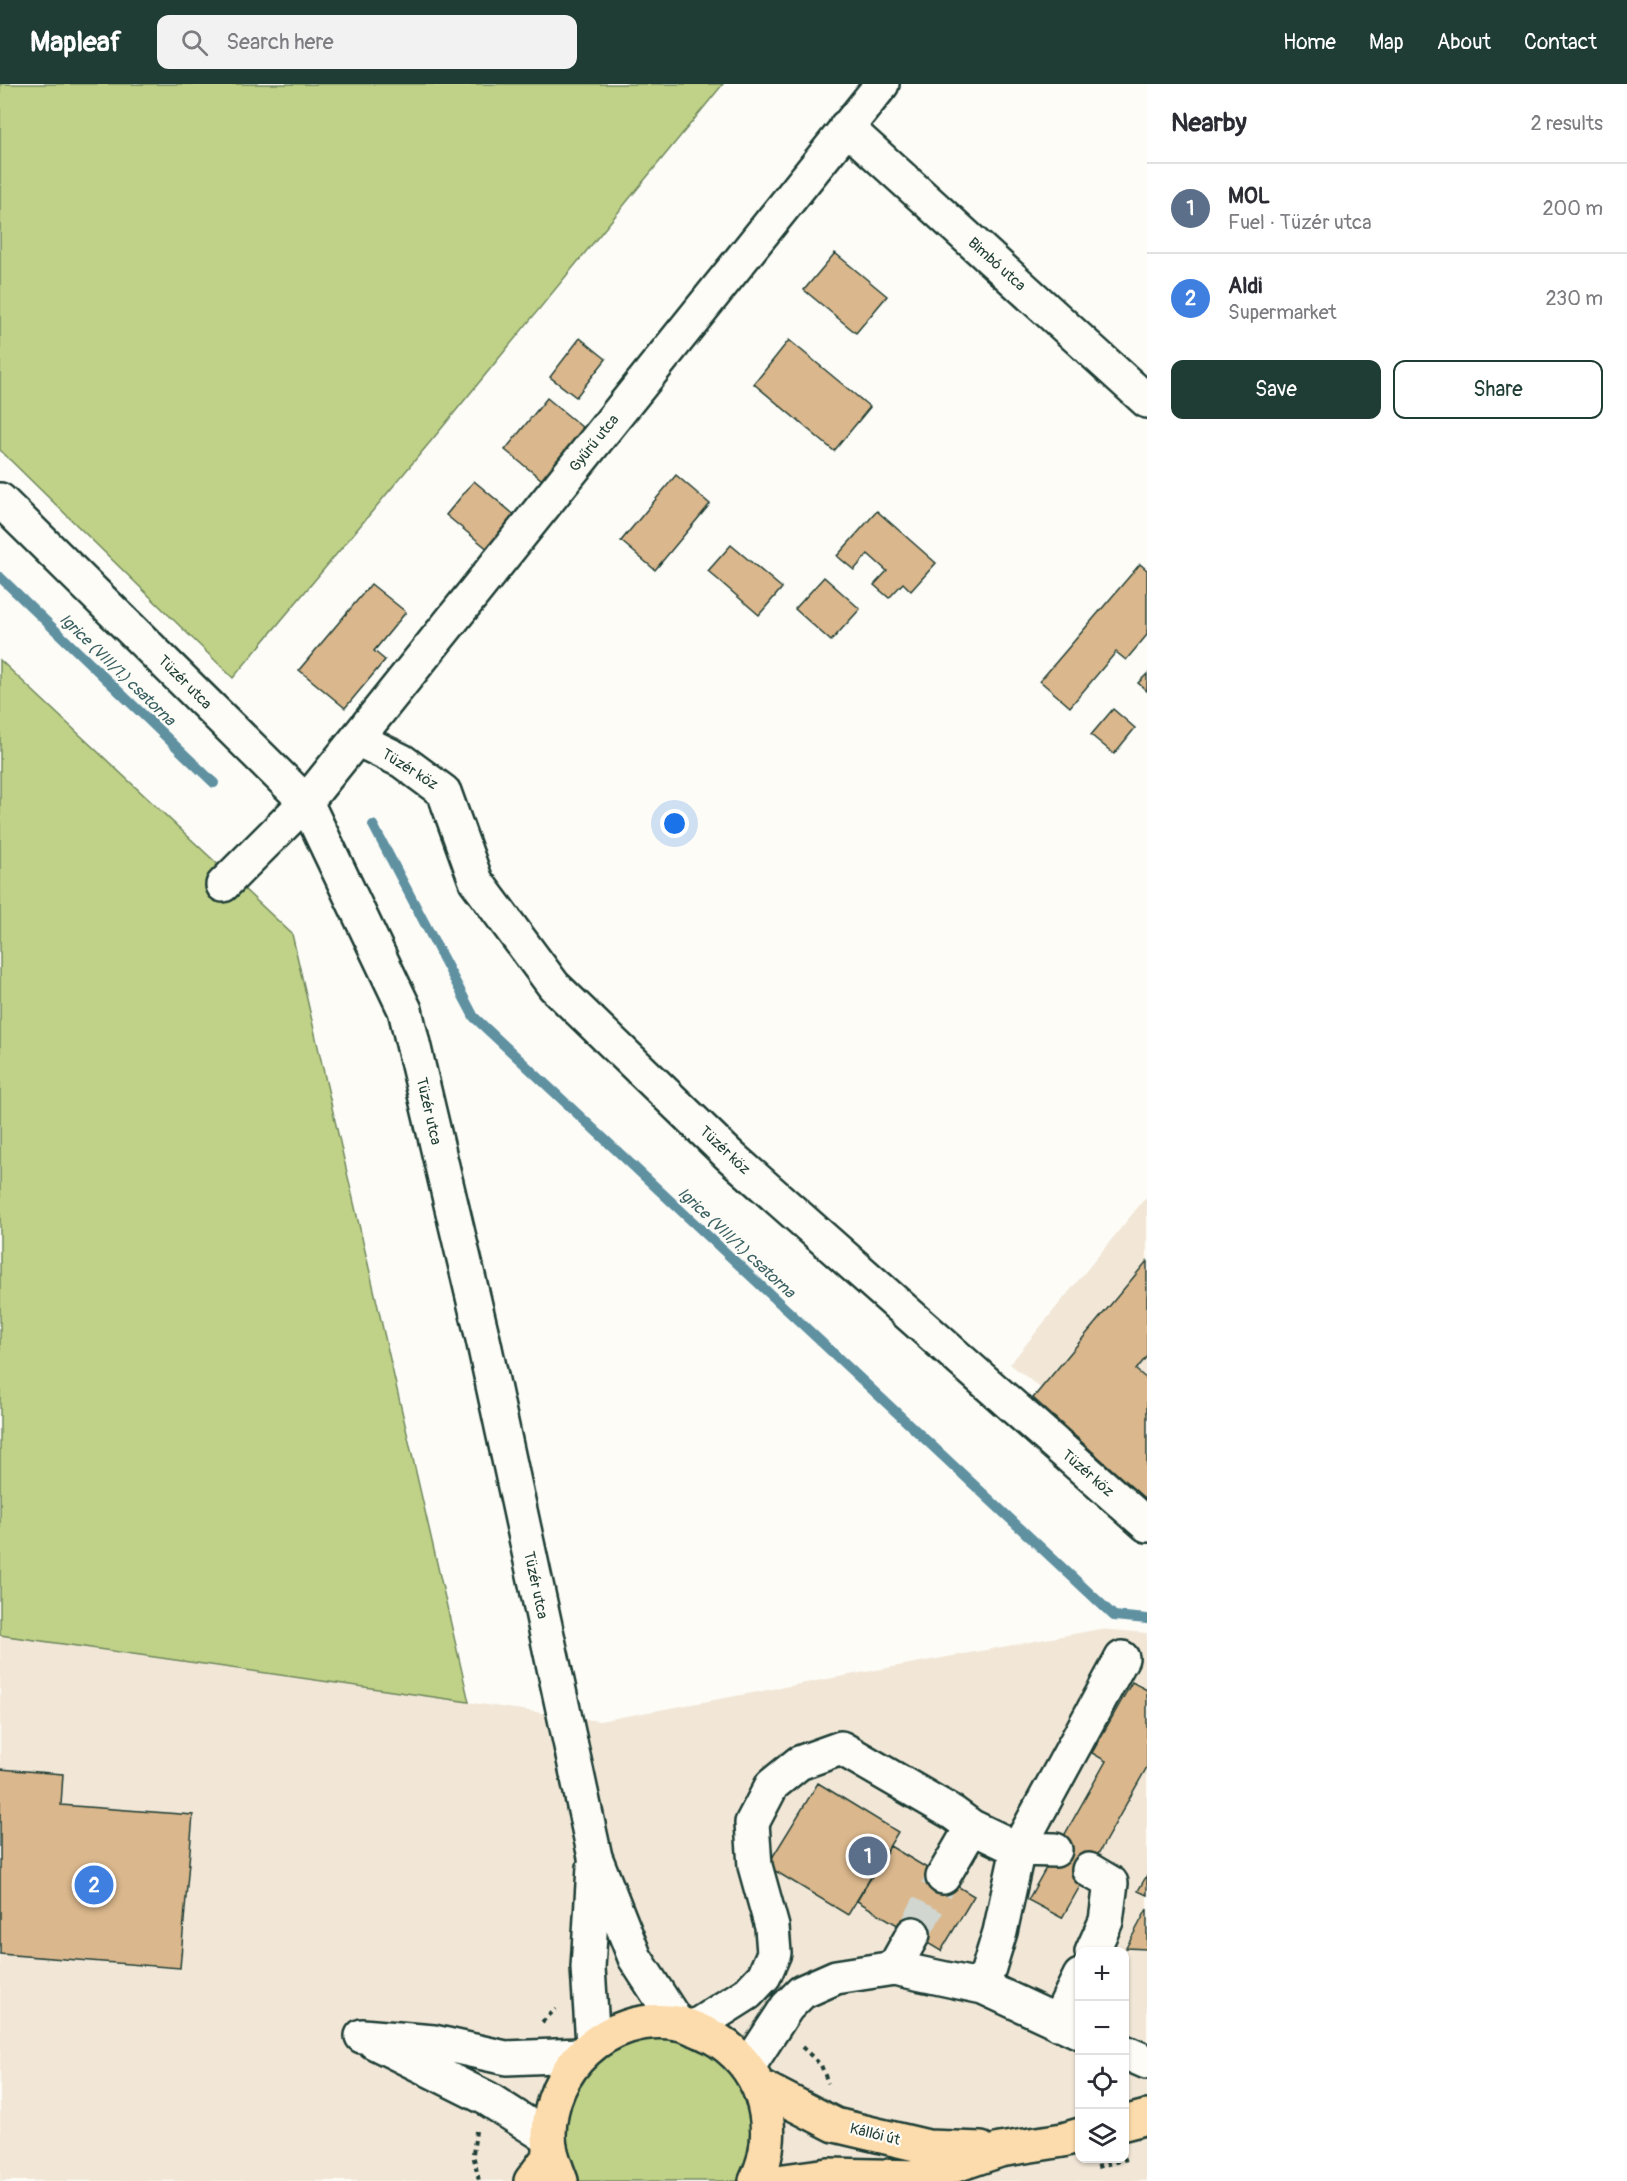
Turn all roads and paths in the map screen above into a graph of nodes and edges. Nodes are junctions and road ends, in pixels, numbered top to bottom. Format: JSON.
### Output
{"nodes":[{"id":1,"x":882,"y":84,"type":"edge"},
{"id":2,"x":846,"y":127,"type":"junction"},
{"id":3,"x":1147,"y":401,"type":"edge"},
{"id":4,"x":0,"y":500,"type":"edge"},
{"id":5,"x":357,"y":739,"type":"junction"},
{"id":6,"x":306,"y":802,"type":"junction"},
{"id":7,"x":223,"y":885,"type":"dead end"},
{"id":8,"x":1147,"y":1525,"type":"edge"},
{"id":9,"x":1122,"y":1658,"type":"dead end"},
{"id":10,"x":972,"y":1827,"type":"junction"},
{"id":11,"x":1018,"y":1849,"type":"junction"},
{"id":12,"x":1055,"y":1850,"type":"dead end"},
{"id":13,"x":595,"y":1857,"type":"junction"},
{"id":14,"x":1089,"y":1870,"type":"dead end"},
{"id":15,"x":943,"y":1877,"type":"tunnel mouth"},
{"id":16,"x":913,"y":1934,"type":"tunnel mouth"},
{"id":17,"x":1094,"y":1947,"type":"edge"},
{"id":18,"x":894,"y":1968,"type":"junction"},
{"id":19,"x":983,"y":1987,"type":"junction"},
{"id":20,"x":1075,"y":1998,"type":"edge"},
{"id":21,"x":685,"y":2025,"type":"junction"},
{"id":22,"x":1068,"y":2028,"type":"edge"},
{"id":23,"x":586,"y":2049,"type":"junction"},
{"id":24,"x":1129,"y":2054,"type":"edge"},
{"id":25,"x":1147,"y":2062,"type":"edge"},
{"id":26,"x":753,"y":2077,"type":"junction"},
{"id":27,"x":1147,"y":2117,"type":"edge"},
{"id":28,"x":1129,"y":2121,"type":"edge"},
{"id":29,"x":1075,"y":2136,"type":"edge"},
{"id":30,"x":1000,"y":2150,"type":"junction"},
{"id":31,"x":554,"y":2158,"type":"edge"},
{"id":32,"x":531,"y":2181,"type":"edge"},
{"id":33,"x":756,"y":2181,"type":"edge"},
{"id":34,"x":784,"y":2181,"type":"edge"}],
"edges":[{"from":1,"to":2,"type":"street","name":"Gyűrű utca"},
{"from":2,"to":3,"type":"street","name":"Bimbó utca"},
{"from":2,"to":5,"type":"street","name":"Gyűrű utca"},
{"from":4,"to":6,"type":"street","name":"Tüzér utca"},
{"from":5,"to":6,"type":"street","name":"Gyűrű utca"},
{"from":5,"to":8,"type":"street","name":"Tüzér köz"},
{"from":6,"to":7,"type":"street","name":"Gyűrű utca"},
{"from":6,"to":13,"type":"street","name":"Tüzér utca"},
{"from":9,"to":11,"type":"street"},
{"from":10,"to":11,"type":"street"},
{"from":10,"to":15,"type":"street"},
{"from":10,"to":21,"type":"street"},
{"from":11,"to":12,"type":"street"},
{"from":11,"to":19,"type":"street"},
{"from":13,"to":21,"type":"street","name":"Tüzér utca"},
{"from":13,"to":23,"type":"street","name":"Tüzér utca"},
{"from":14,"to":17,"type":"street"},
{"from":16,"to":18,"type":"street"},
{"from":18,"to":19,"type":"street"},
{"from":18,"to":26,"type":"street"},
{"from":19,"to":22,"type":"street"},
{"from":20,"to":22,"type":"street"},
{"from":21,"to":23,"type":"main road"},
{"from":21,"to":26,"type":"main road","name":"Kállói út"},
{"from":23,"to":31,"type":"main road"},
{"from":23,"to":31,"type":"street"},
{"from":24,"to":25,"type":"street"},
{"from":26,"to":30,"type":"main road","name":"Kállói út"},
{"from":26,"to":33,"type":"main road"},
{"from":27,"to":28,"type":"main road"},
{"from":29,"to":30,"type":"main road","name":"Kállói út"},
{"from":30,"to":34,"type":"main road","name":"Kállói út"},
{"from":31,"to":32,"type":"main road"}]}
